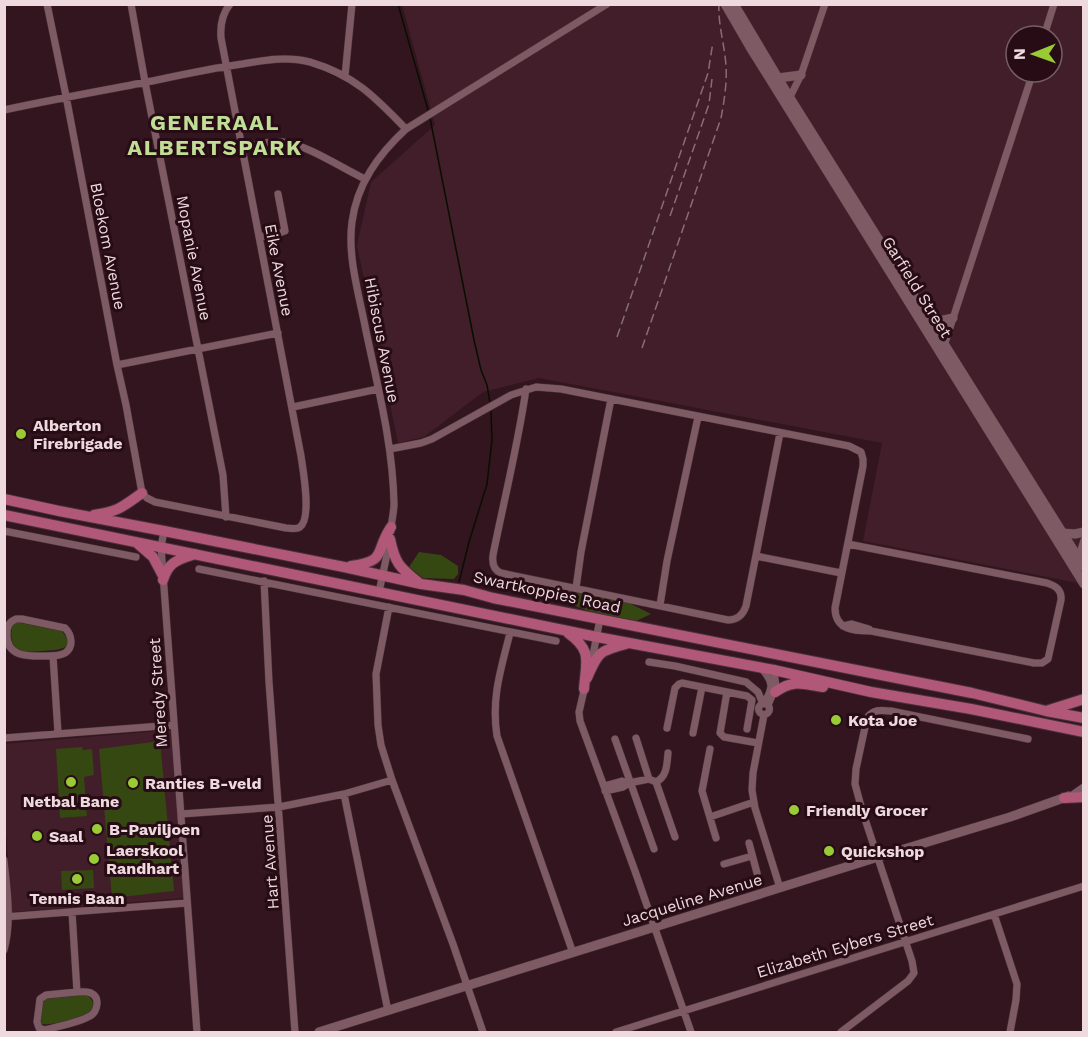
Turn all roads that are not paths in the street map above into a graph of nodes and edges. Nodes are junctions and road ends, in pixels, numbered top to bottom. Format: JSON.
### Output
{"nodes":[{"id":1,"x":47,"y":4,"type":"edge"},
{"id":2,"x":131,"y":4,"type":"edge"},
{"id":3,"x":230,"y":4,"type":"edge"},
{"id":4,"x":352,"y":4,"type":"edge"},
{"id":5,"x":607,"y":4,"type":"edge"},
{"id":6,"x":725,"y":4,"type":"edge"},
{"id":7,"x":734,"y":4,"type":"edge"},
{"id":8,"x":825,"y":4,"type":"edge"},
{"id":9,"x":1054,"y":4,"type":"edge"},
{"id":10,"x":1048,"y":24,"type":"edge"},
{"id":11,"x":226,"y":66,"type":"junction"},
{"id":12,"x":801,"y":75,"type":"junction"},
{"id":13,"x":345,"y":76,"type":"junction"},
{"id":14,"x":778,"y":78,"type":"junction"},
{"id":15,"x":145,"y":82,"type":"junction"},
{"id":16,"x":1029,"y":84,"type":"edge"},
{"id":17,"x":66,"y":96,"type":"junction"},
{"id":18,"x":788,"y":101,"type":"junction"},
{"id":19,"x":4,"y":110,"type":"edge"},
{"id":20,"x":406,"y":129,"type":"junction"},
{"id":21,"x":242,"y":147,"type":"junction"},
{"id":22,"x":365,"y":179,"type":"junction"},
{"id":23,"x":278,"y":194,"type":"dead end"},
{"id":24,"x":259,"y":237,"type":"junction"},
{"id":25,"x":879,"y":247,"type":"junction"},
{"id":26,"x":953,"y":318,"type":"junction"},
{"id":27,"x":929,"y":320,"type":"junction"},
{"id":28,"x":278,"y":333,"type":"junction"},
{"id":29,"x":941,"y":347,"type":"junction"},
{"id":30,"x":199,"y":350,"type":"junction"},
{"id":31,"x":117,"y":365,"type":"junction"},
{"id":32,"x":378,"y":389,"type":"junction"},
{"id":33,"x":526,"y":389,"type":"junction"},
{"id":34,"x":611,"y":399,"type":"junction"},
{"id":35,"x":292,"y":407,"type":"junction"},
{"id":36,"x":698,"y":417,"type":"junction"},
{"id":37,"x":780,"y":433,"type":"junction"},
{"id":38,"x":1004,"y":447,"type":"junction"},
{"id":39,"x":390,"y":449,"type":"junction"},
{"id":40,"x":142,"y":493,"type":"junction"},
{"id":41,"x":4,"y":499,"type":"edge"},
{"id":42,"x":4,"y":515,"type":"edge"},
{"id":43,"x":85,"y":517,"type":"junction"},
{"id":44,"x":226,"y":517,"type":"junction"},
{"id":45,"x":391,"y":526,"type":"junction"},
{"id":46,"x":4,"y":531,"type":"edge"},
{"id":47,"x":164,"y":531,"type":"junction"},
{"id":48,"x":1083,"y":532,"type":"edge"},
{"id":49,"x":1062,"y":533,"type":"junction"},
{"id":50,"x":390,"y":539,"type":"junction"},
{"id":51,"x":1083,"y":540,"type":"edge"},
{"id":52,"x":134,"y":542,"type":"junction"},
{"id":53,"x":848,"y":544,"type":"junction"},
{"id":54,"x":161,"y":548,"type":"junction"},
{"id":55,"x":196,"y":554,"type":"junction"},
{"id":56,"x":756,"y":556,"type":"junction"},
{"id":57,"x":136,"y":557,"type":"dead end"},
{"id":58,"x":1077,"y":563,"type":"edge"},
{"id":59,"x":344,"y":567,"type":"junction"},
{"id":60,"x":199,"y":569,"type":"dead end"},
{"id":61,"x":841,"y":573,"type":"junction"},
{"id":62,"x":383,"y":575,"type":"junction"},
{"id":63,"x":163,"y":578,"type":"junction"},
{"id":64,"x":264,"y":581,"type":"junction"},
{"id":65,"x":421,"y":584,"type":"junction"},
{"id":66,"x":1083,"y":584,"type":"edge"},
{"id":67,"x":576,"y":588,"type":"junction"},
{"id":68,"x":379,"y":592,"type":"junction"},
{"id":69,"x":660,"y":605,"type":"junction"},
{"id":70,"x":389,"y":607,"type":"junction"},
{"id":71,"x":600,"y":619,"type":"junction"},
{"id":72,"x":563,"y":630,"type":"junction"},
{"id":73,"x":510,"y":633,"type":"junction"},
{"id":74,"x":597,"y":637,"type":"junction"},
{"id":75,"x":556,"y":641,"type":"dead end"},
{"id":76,"x":708,"y":641,"type":"junction"},
{"id":77,"x":630,"y":643,"type":"junction"},
{"id":78,"x":53,"y":656,"type":"junction"},
{"id":79,"x":649,"y":662,"type":"dead end"},
{"id":80,"x":761,"y":668,"type":"junction"},
{"id":81,"x":774,"y":670,"type":"junction"},
{"id":82,"x":586,"y":683,"type":"junction"},
{"id":83,"x":702,"y":687,"type":"junction"},
{"id":84,"x":727,"y":692,"type":"junction"},
{"id":85,"x":758,"y":692,"type":"junction"},
{"id":86,"x":872,"y":692,"type":"junction"},
{"id":87,"x":772,"y":693,"type":"junction"},
{"id":88,"x":1083,"y":699,"type":"edge"},
{"id":89,"x":765,"y":704,"type":"junction"},
{"id":90,"x":1046,"y":711,"type":"junction"},
{"id":91,"x":1083,"y":718,"type":"edge"},
{"id":92,"x":174,"y":725,"type":"junction"},
{"id":93,"x":667,"y":728,"type":"dead end"},
{"id":94,"x":747,"y":729,"type":"dead end"},
{"id":95,"x":1083,"y":732,"type":"edge"},
{"id":96,"x":693,"y":733,"type":"dead end"},
{"id":97,"x":58,"y":734,"type":"junction"},
{"id":98,"x":4,"y":738,"type":"edge"},
{"id":99,"x":636,"y":738,"type":"dead end"},
{"id":100,"x":615,"y":739,"type":"dead end"},
{"id":101,"x":1028,"y":739,"type":"dead end"},
{"id":102,"x":758,"y":743,"type":"junction"},
{"id":103,"x":710,"y":749,"type":"dead end"},
{"id":104,"x":668,"y":753,"type":"dead end"},
{"id":105,"x":392,"y":780,"type":"junction"},
{"id":106,"x":653,"y":780,"type":"junction"},
{"id":107,"x":630,"y":783,"type":"junction"},
{"id":108,"x":604,"y":789,"type":"junction"},
{"id":109,"x":344,"y":794,"type":"junction"},
{"id":110,"x":1078,"y":794,"type":"edge"},
{"id":111,"x":754,"y":802,"type":"junction"},
{"id":112,"x":279,"y":807,"type":"junction"},
{"id":113,"x":181,"y":814,"type":"junction"},
{"id":114,"x":710,"y":817,"type":"junction"},
{"id":115,"x":675,"y":837,"type":"dead end"},
{"id":116,"x":716,"y":838,"type":"dead end"},
{"id":117,"x":765,"y":841,"type":"junction"},
{"id":118,"x":654,"y":849,"type":"dead end"},
{"id":119,"x":750,"y":849,"type":"junction"},
{"id":120,"x":878,"y":856,"type":"junction"},
{"id":121,"x":4,"y":860,"type":"edge"},
{"id":122,"x":724,"y":864,"type":"dead end"},
{"id":123,"x":758,"y":873,"type":"dead end"},
{"id":124,"x":1083,"y":886,"type":"edge"},
{"id":125,"x":780,"y":888,"type":"junction"},
{"id":126,"x":187,"y":903,"type":"junction"},
{"id":127,"x":72,"y":912,"type":"junction"},
{"id":128,"x":994,"y":914,"type":"junction"},
{"id":129,"x":7,"y":917,"type":"edge"},
{"id":130,"x":654,"y":927,"type":"junction"},
{"id":131,"x":906,"y":941,"type":"junction"},
{"id":132,"x":4,"y":950,"type":"edge"},
{"id":133,"x":573,"y":953,"type":"junction"},
{"id":134,"x":467,"y":987,"type":"junction"},
{"id":135,"x":77,"y":992,"type":"junction"},
{"id":136,"x":388,"y":1011,"type":"junction"},
{"id":137,"x":683,"y":1011,"type":"junction"},
{"id":138,"x":197,"y":1032,"type":"edge"},
{"id":139,"x":295,"y":1032,"type":"edge"},
{"id":140,"x":319,"y":1032,"type":"edge"},
{"id":141,"x":483,"y":1032,"type":"edge"},
{"id":142,"x":616,"y":1032,"type":"edge"},
{"id":143,"x":691,"y":1032,"type":"edge"},
{"id":144,"x":841,"y":1032,"type":"edge"},
{"id":145,"x":1010,"y":1032,"type":"edge"}],
"edges":[{"from":1,"to":17,"type":"street","name":"Bloekom Avenue"},
{"from":2,"to":15,"type":"street","name":"Mopanie Avenue"},
{"from":3,"to":11,"type":"street","name":"Eike Avenue"},
{"from":4,"to":13,"type":"street"},
{"from":5,"to":20,"type":"street","name":"Hibiscus Avenue"},
{"from":6,"to":18,"type":"street","name":"Garfield Street"},
{"from":7,"to":14,"type":"street","name":"Garfield Street"},
{"from":8,"to":12,"type":"street"},
{"from":9,"to":10,"type":"street"},
{"from":11,"to":13,"type":"street"},
{"from":11,"to":15,"type":"street"},
{"from":11,"to":21,"type":"street","name":"Eike Avenue"},
{"from":12,"to":14,"type":"street"},
{"from":12,"to":18,"type":"street"},
{"from":13,"to":20,"type":"street"},
{"from":14,"to":18,"type":"street","name":"Garfield Street"},
{"from":15,"to":17,"type":"street"},
{"from":15,"to":30,"type":"street","name":"Mopanie Avenue"},
{"from":16,"to":26,"type":"street"},
{"from":17,"to":19,"type":"street"},
{"from":17,"to":31,"type":"street","name":"Bloekom Avenue"},
{"from":18,"to":25,"type":"street","name":"Garfield Street"},
{"from":20,"to":22,"type":"street","name":"Hibiscus Avenue"},
{"from":21,"to":22,"type":"street"},
{"from":21,"to":24,"type":"street","name":"Eike Avenue"},
{"from":22,"to":32,"type":"street","name":"Hibiscus Avenue"},
{"from":23,"to":24,"type":"street"},
{"from":24,"to":28,"type":"street","name":"Eike Avenue"},
{"from":25,"to":27,"type":"street","name":"Garfield Street"},
{"from":25,"to":29,"type":"street","name":"Garfield Street"},
{"from":26,"to":27,"type":"street"},
{"from":26,"to":29,"type":"street"},
{"from":27,"to":29,"type":"street","name":"Garfield Street"},
{"from":28,"to":30,"type":"street"},
{"from":28,"to":35,"type":"street","name":"Eike Avenue"},
{"from":29,"to":38,"type":"street","name":"Garfield Street"},
{"from":30,"to":31,"type":"street"},
{"from":30,"to":44,"type":"street","name":"Mopanie Avenue"},
{"from":31,"to":40,"type":"street","name":"Bloekom Avenue"},
{"from":32,"to":35,"type":"street"},
{"from":32,"to":39,"type":"street","name":"Hibiscus Avenue"},
{"from":33,"to":34,"type":"street"},
{"from":33,"to":39,"type":"street"},
{"from":33,"to":67,"type":"street"},
{"from":34,"to":36,"type":"street"},
{"from":34,"to":67,"type":"street"},
{"from":35,"to":44,"type":"street","name":"Eike Avenue"},
{"from":36,"to":37,"type":"street"},
{"from":36,"to":69,"type":"street"},
{"from":37,"to":53,"type":"street"},
{"from":37,"to":56,"type":"street"},
{"from":38,"to":49,"type":"street","name":"Garfield Street"},
{"from":38,"to":58,"type":"street","name":"Garfield Street"},
{"from":39,"to":45,"type":"street","name":"Hibiscus Avenue"},
{"from":40,"to":43,"type":"main road"},
{"from":40,"to":44,"type":"street"},
{"from":41,"to":43,"type":"main road","name":"Swartkoppies Road"},
{"from":42,"to":52,"type":"main road","name":"Swartkoppies Road"},
{"from":43,"to":47,"type":"main road","name":"Swartkoppies Road"},
{"from":45,"to":50,"type":"street","name":"Hibiscus Avenue"},
{"from":45,"to":59,"type":"main road"},
{"from":46,"to":57,"type":"street"},
{"from":47,"to":54,"type":"street","name":"Meredy Street"},
{"from":47,"to":59,"type":"main road","name":"Swartkoppies Road"},
{"from":48,"to":49,"type":"street"},
{"from":49,"to":58,"type":"street","name":"Garfield Street"},
{"from":50,"to":62,"type":"street","name":"Hibiscus Avenue"},
{"from":50,"to":65,"type":"main road"},
{"from":51,"to":58,"type":"street"},
{"from":52,"to":54,"type":"main road","name":"Swartkoppies Road"},
{"from":52,"to":63,"type":"main road"},
{"from":53,"to":61,"type":"street"},
{"from":53,"to":61,"type":"street"},
{"from":54,"to":55,"type":"main road","name":"Swartkoppies Road"},
{"from":54,"to":63,"type":"street","name":"Meredy Street"},
{"from":55,"to":63,"type":"main road"},
{"from":55,"to":68,"type":"main road","name":"Swartkoppies Road"},
{"from":56,"to":61,"type":"street"},
{"from":56,"to":69,"type":"street"},
{"from":58,"to":66,"type":"street","name":"Garfield Street"},
{"from":59,"to":62,"type":"main road","name":"Swartkoppies Road"},
{"from":60,"to":64,"type":"street"},
{"from":62,"to":65,"type":"main road","name":"Swartkoppies Road"},
{"from":62,"to":68,"type":"street","name":"Hibiscus Avenue"},
{"from":63,"to":92,"type":"street","name":"Meredy Street"},
{"from":64,"to":70,"type":"street"},
{"from":64,"to":112,"type":"street","name":"Hart Avenue"},
{"from":65,"to":71,"type":"main road","name":"Swartkoppies Road"},
{"from":67,"to":69,"type":"street"},
{"from":68,"to":72,"type":"main road","name":"Swartkoppies Road"},
{"from":70,"to":73,"type":"street"},
{"from":70,"to":105,"type":"street"},
{"from":71,"to":74,"type":"street"},
{"from":71,"to":76,"type":"main road","name":"Swartkoppies Road"},
{"from":72,"to":74,"type":"main road","name":"Swartkoppies Road"},
{"from":72,"to":82,"type":"main road"},
{"from":73,"to":75,"type":"street"},
{"from":73,"to":133,"type":"street"},
{"from":74,"to":77,"type":"main road","name":"Swartkoppies Road"},
{"from":74,"to":82,"type":"street"},
{"from":76,"to":81,"type":"main road"},
{"from":76,"to":90,"type":"main road","name":"Swartkoppies Road"},
{"from":77,"to":80,"type":"main road","name":"Swartkoppies Road"},
{"from":77,"to":82,"type":"main road"},
{"from":78,"to":78,"type":"street"},
{"from":78,"to":97,"type":"street"},
{"from":79,"to":85,"type":"street"},
{"from":80,"to":81,"type":"main road","name":"Swartkoppies Road"},
{"from":80,"to":87,"type":"street"},
{"from":81,"to":86,"type":"main road","name":"Swartkoppies Road"},
{"from":81,"to":87,"type":"street"},
{"from":82,"to":108,"type":"street"},
{"from":83,"to":84,"type":"street"},
{"from":83,"to":93,"type":"street"},
{"from":83,"to":96,"type":"street"},
{"from":84,"to":94,"type":"street"},
{"from":84,"to":102,"type":"street"},
{"from":85,"to":87,"type":"street"},
{"from":85,"to":89,"type":"street"},
{"from":86,"to":87,"type":"main road"},
{"from":86,"to":95,"type":"main road","name":"Swartkoppies Road"},
{"from":87,"to":89,"type":"street"},
{"from":88,"to":90,"type":"main road"},
{"from":89,"to":102,"type":"street"},
{"from":90,"to":91,"type":"main road","name":"Swartkoppies Road"},
{"from":92,"to":97,"type":"street"},
{"from":92,"to":113,"type":"street","name":"Meredy Street"},
{"from":97,"to":98,"type":"street"},
{"from":99,"to":106,"type":"street"},
{"from":100,"to":107,"type":"street"},
{"from":101,"to":120,"type":"street"},
{"from":102,"to":111,"type":"street"},
{"from":103,"to":114,"type":"street"},
{"from":104,"to":106,"type":"street"},
{"from":105,"to":109,"type":"street"},
{"from":105,"to":134,"type":"street"},
{"from":106,"to":107,"type":"street"},
{"from":106,"to":115,"type":"street"},
{"from":107,"to":108,"type":"street"},
{"from":107,"to":118,"type":"street"},
{"from":108,"to":130,"type":"street"},
{"from":109,"to":112,"type":"street"},
{"from":109,"to":136,"type":"street"},
{"from":110,"to":120,"type":"street","name":"Jacqueline Avenue"},
{"from":111,"to":114,"type":"street"},
{"from":111,"to":117,"type":"street"},
{"from":112,"to":113,"type":"street"},
{"from":112,"to":139,"type":"street","name":"Hart Avenue"},
{"from":113,"to":126,"type":"street","name":"Meredy Street"},
{"from":114,"to":116,"type":"street"},
{"from":117,"to":119,"type":"street"},
{"from":117,"to":125,"type":"street"},
{"from":119,"to":122,"type":"street"},
{"from":119,"to":123,"type":"street"},
{"from":120,"to":125,"type":"street","name":"Jacqueline Avenue"},
{"from":120,"to":131,"type":"street"},
{"from":121,"to":129,"type":"street"},
{"from":124,"to":128,"type":"street","name":"Elizabeth Eybers Street"},
{"from":125,"to":130,"type":"street","name":"Jacqueline Avenue"},
{"from":126,"to":127,"type":"street"},
{"from":126,"to":138,"type":"street","name":"Meredy Street"},
{"from":127,"to":129,"type":"street"},
{"from":127,"to":135,"type":"street"},
{"from":128,"to":131,"type":"street","name":"Elizabeth Eybers Street"},
{"from":128,"to":145,"type":"street"},
{"from":129,"to":132,"type":"street"},
{"from":130,"to":133,"type":"street","name":"Jacqueline Avenue"},
{"from":130,"to":137,"type":"street"},
{"from":131,"to":137,"type":"street","name":"Elizabeth Eybers Street"},
{"from":131,"to":144,"type":"street"},
{"from":133,"to":134,"type":"street","name":"Jacqueline Avenue"},
{"from":134,"to":136,"type":"street","name":"Jacqueline Avenue"},
{"from":134,"to":141,"type":"street"},
{"from":135,"to":135,"type":"street"},
{"from":136,"to":140,"type":"street","name":"Jacqueline Avenue"},
{"from":137,"to":142,"type":"street","name":"Elizabeth Eybers Street"},
{"from":137,"to":143,"type":"street"}]}
